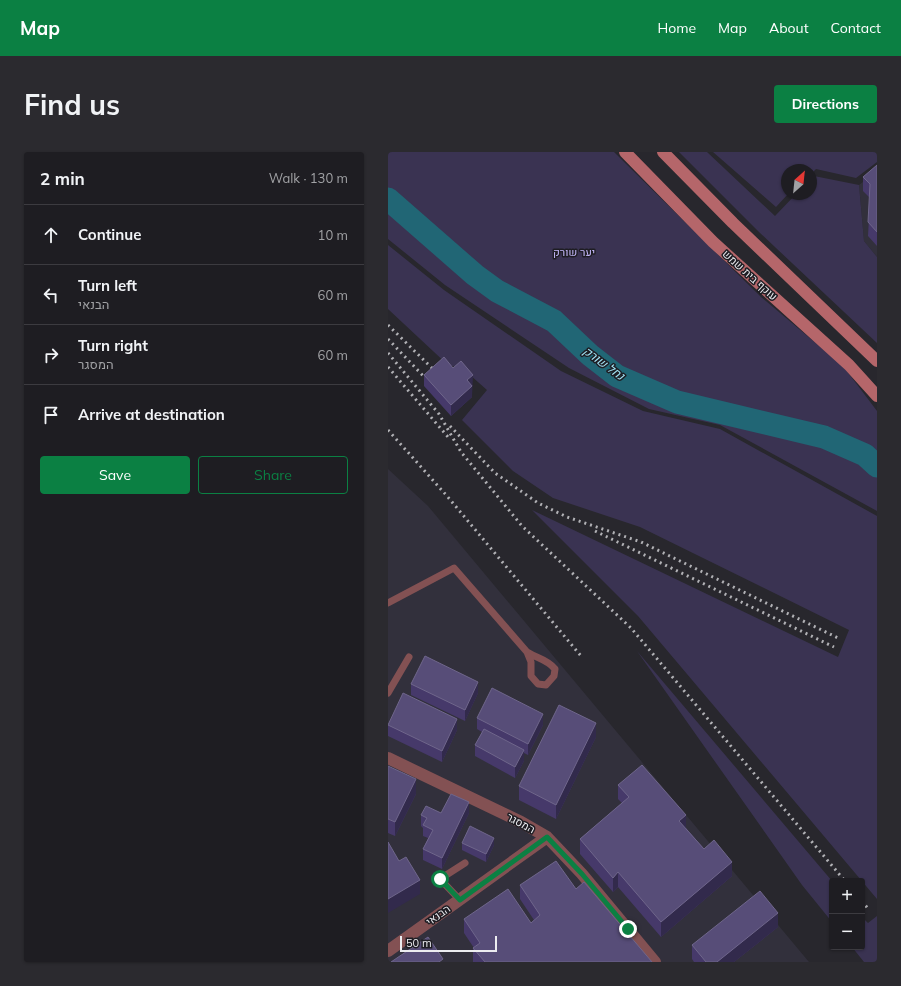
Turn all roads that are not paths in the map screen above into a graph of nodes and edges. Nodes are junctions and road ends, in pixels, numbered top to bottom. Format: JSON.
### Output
{"nodes":[{"id":1,"x":625,"y":152,"type":"edge"},
{"id":2,"x":663,"y":152,"type":"edge"},
{"id":3,"x":877,"y":361,"type":"edge"},
{"id":4,"x":877,"y":396,"type":"edge"},
{"id":5,"x":388,"y":604,"type":"edge"},
{"id":6,"x":527,"y":652,"type":"junction"},
{"id":7,"x":409,"y":657,"type":"dead end"},
{"id":8,"x":388,"y":693,"type":"edge"},
{"id":9,"x":388,"y":758,"type":"edge"},
{"id":10,"x":547,"y":837,"type":"junction"},
{"id":11,"x":465,"y":863,"type":"dead end"},
{"id":12,"x":460,"y":900,"type":"junction"},
{"id":13,"x":388,"y":951,"type":"edge"},
{"id":14,"x":655,"y":962,"type":"edge"}],
"edges":[{"from":1,"to":4,"type":"main road","name":"עוקף בית שמש"},
{"from":2,"to":3,"type":"main road"},
{"from":5,"to":6,"type":"lane"},
{"from":6,"to":6,"type":"lane"},
{"from":7,"to":8,"type":"lane"},
{"from":9,"to":10,"type":"street","name":"המסגר"},
{"from":10,"to":12,"type":"street","name":"הבנאי"},
{"from":10,"to":14,"type":"street","name":"המסגר"},
{"from":11,"to":12,"type":"lane"},
{"from":12,"to":13,"type":"street","name":"הבנאי"}]}
